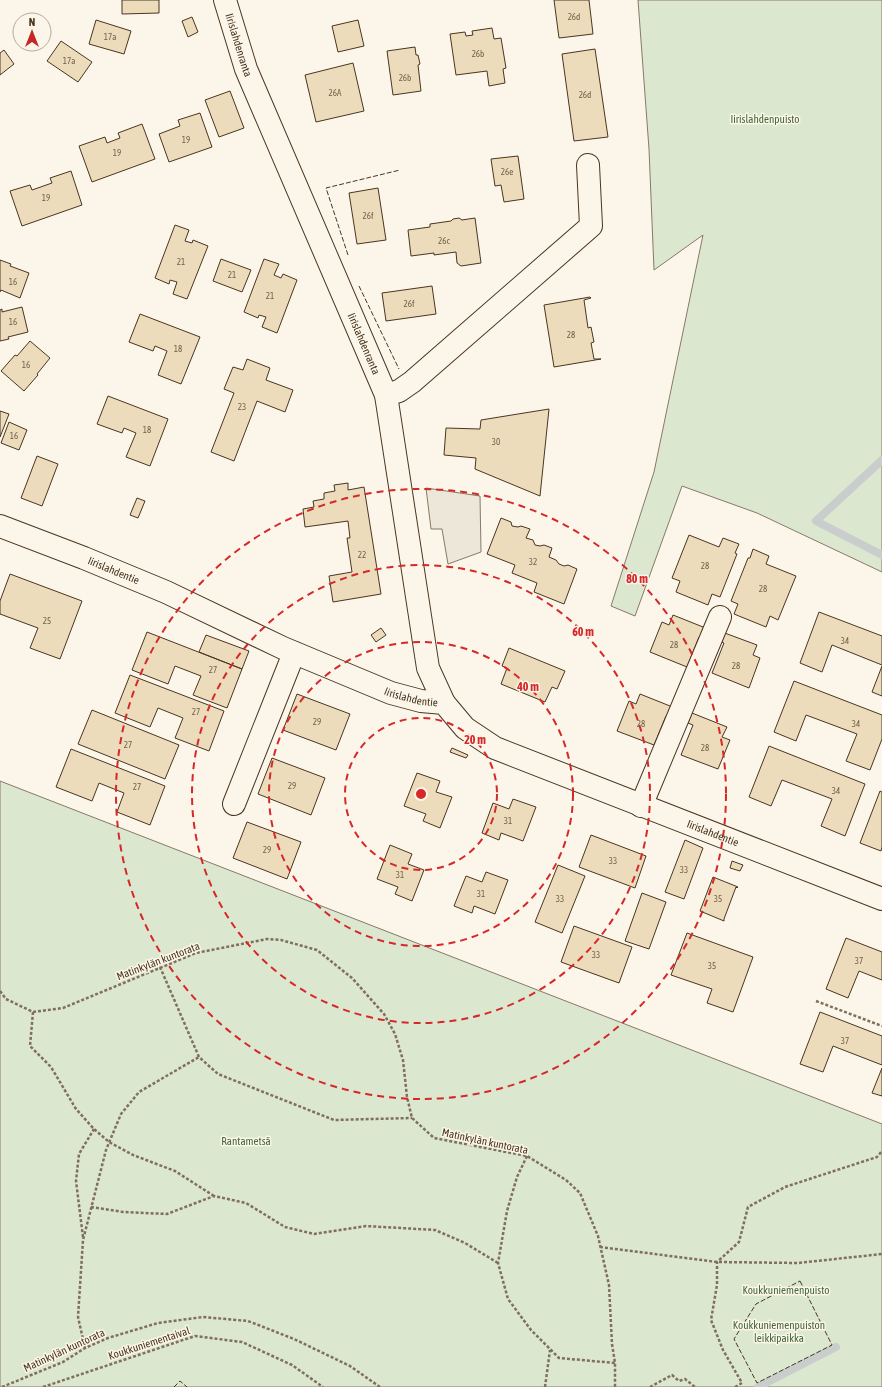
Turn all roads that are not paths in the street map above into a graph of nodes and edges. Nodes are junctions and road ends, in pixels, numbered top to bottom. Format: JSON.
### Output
{"nodes":[{"id":1,"x":225,"y":0,"type":"edge"},
{"id":2,"x":588,"y":165,"type":"dead end"},
{"id":3,"x":386,"y":395,"type":"junction"},
{"id":4,"x":0,"y":526,"type":"edge"},
{"id":5,"x":720,"y":617,"type":"dead end"},
{"id":6,"x":294,"y":653,"type":"junction"},
{"id":7,"x":444,"y":703,"type":"junction"},
{"id":8,"x":234,"y":804,"type":"dead end"},
{"id":9,"x":641,"y":806,"type":"junction"},
{"id":10,"x":882,"y":899,"type":"edge"}],
"edges":[{"from":1,"to":3,"type":"street","name":"Iirislahdenranta"},
{"from":2,"to":3,"type":"street"},
{"from":3,"to":7,"type":"street","name":"Iirislahdenranta"},
{"from":4,"to":6,"type":"street","name":"Iirislahdentie"},
{"from":5,"to":9,"type":"street"},
{"from":6,"to":7,"type":"street","name":"Iirislahdentie"},
{"from":6,"to":8,"type":"street"},
{"from":7,"to":9,"type":"street","name":"Iirislahdentie"},
{"from":9,"to":10,"type":"street","name":"Iirislahdentie"}]}
